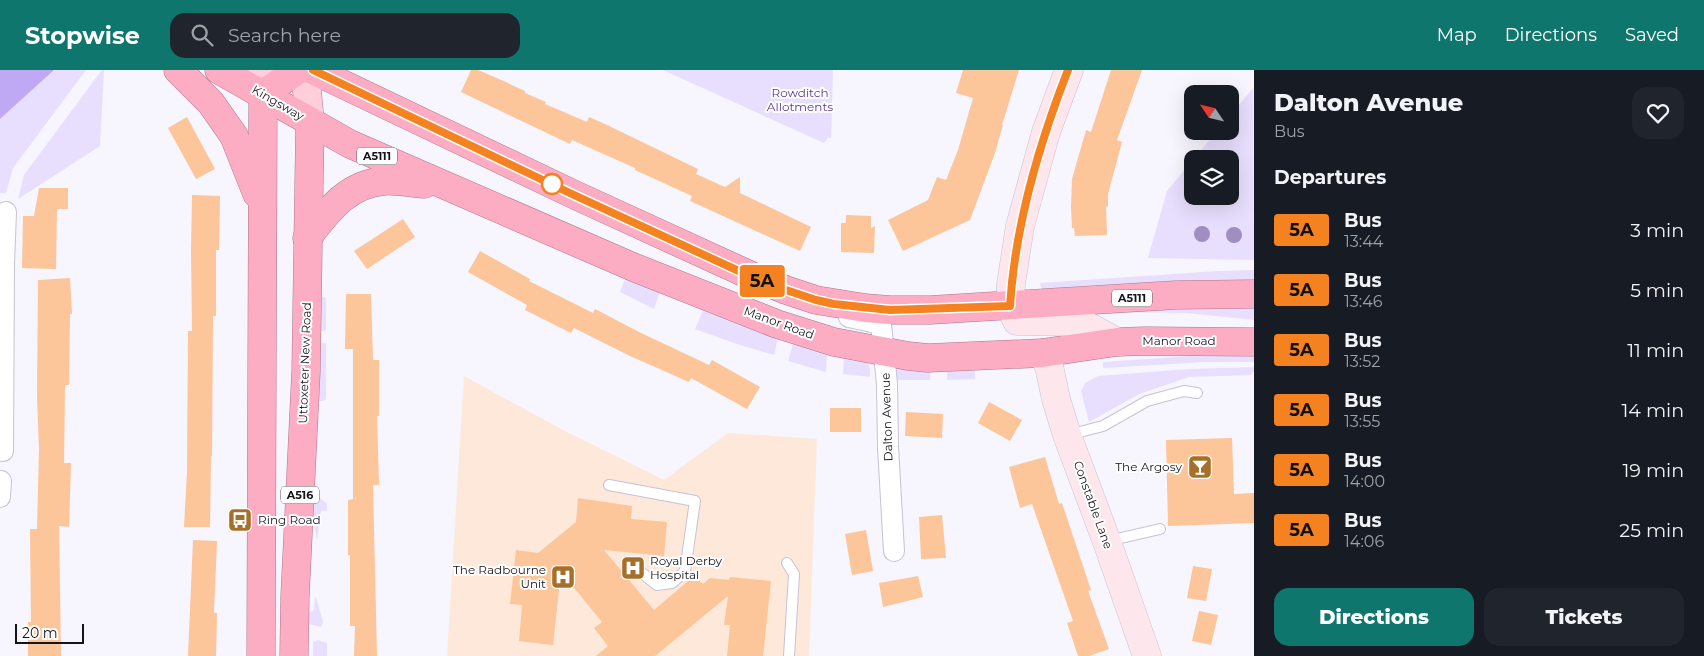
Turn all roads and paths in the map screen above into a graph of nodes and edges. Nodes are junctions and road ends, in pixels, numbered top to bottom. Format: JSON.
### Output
{"nodes":[{"id":1,"x":178,"y":70,"type":"edge"},
{"id":2,"x":219,"y":70,"type":"edge"},
{"id":3,"x":298,"y":70,"type":"edge"},
{"id":4,"x":305,"y":70,"type":"edge"},
{"id":5,"x":313,"y":70,"type":"edge"},
{"id":6,"x":1068,"y":70,"type":"edge"},
{"id":7,"x":262,"y":82,"type":"edge"},
{"id":8,"x":310,"y":122,"type":"junction"},
{"id":9,"x":445,"y":186,"type":"junction"},
{"id":10,"x":262,"y":209,"type":"junction"},
{"id":11,"x":6,"y":212,"type":"dead end"},
{"id":12,"x":308,"y":238,"type":"junction"},
{"id":13,"x":2,"y":263,"type":"edge"},
{"id":14,"x":786,"y":290,"type":"junction"},
{"id":15,"x":1254,"y":294,"type":"edge"},
{"id":16,"x":1010,"y":306,"type":"junction"},
{"id":17,"x":1117,"y":342,"type":"junction"},
{"id":18,"x":1254,"y":342,"type":"edge"},
{"id":19,"x":884,"y":352,"type":"junction"},
{"id":20,"x":1042,"y":353,"type":"junction"},
{"id":21,"x":1197,"y":393,"type":"dead end"},
{"id":22,"x":2,"y":399,"type":"edge"},
{"id":23,"x":1068,"y":436,"type":"junction"},
{"id":24,"x":3,"y":451,"type":"dead end"},
{"id":25,"x":609,"y":485,"type":"dead end"},
{"id":26,"x":1160,"y":529,"type":"dead end"},
{"id":27,"x":1107,"y":542,"type":"junction"},
{"id":28,"x":894,"y":552,"type":"dead end"},
{"id":29,"x":787,"y":563,"type":"dead end"},
{"id":30,"x":642,"y":573,"type":"dead end"},
{"id":31,"x":261,"y":656,"type":"edge"},
{"id":32,"x":294,"y":656,"type":"edge"},
{"id":33,"x":789,"y":656,"type":"edge"},
{"id":34,"x":1147,"y":656,"type":"edge"}],
"edges":[{"from":1,"to":10,"type":"highway"},
{"from":2,"to":7,"type":"highway","name":"Kingsway","number":"A5111"},
{"from":3,"to":7,"type":"highway"},
{"from":4,"to":8,"type":"main road","name":"Uttoxeter New Road","number":"A516"},
{"from":5,"to":14,"type":"highway","number":"A5111"},
{"from":6,"to":16,"type":"street"},
{"from":7,"to":8,"type":"highway","name":"Kingsway","number":"A5111"},
{"from":7,"to":10,"type":"highway"},
{"from":8,"to":9,"type":"highway","name":"Manor Road","number":"A5111"},
{"from":8,"to":12,"type":"highway","name":"Uttoxeter New Road","number":"A516"},
{"from":9,"to":12,"type":"highway"},
{"from":9,"to":19,"type":"highway","name":"Manor Road","number":"A5111"},
{"from":10,"to":31,"type":"highway"},
{"from":11,"to":13,"type":"street"},
{"from":12,"to":32,"type":"highway","name":"Uttoxeter New Road","number":"A516"},
{"from":13,"to":22,"type":"street"},
{"from":14,"to":16,"type":"highway","number":"A5111"},
{"from":14,"to":19,"type":"street","name":"Dalton Avenue"},
{"from":15,"to":16,"type":"highway","number":"A5111"},
{"from":16,"to":17,"type":"street"},
{"from":17,"to":18,"type":"highway","name":"Manor Road","number":"A5111"},
{"from":17,"to":20,"type":"highway","name":"Manor Road","number":"A5111"},
{"from":19,"to":20,"type":"highway","name":"Manor Road","number":"A5111"},
{"from":19,"to":28,"type":"street","name":"Dalton Avenue"},
{"from":20,"to":23,"type":"street","name":"Constable Lane"},
{"from":21,"to":23,"type":"lane"},
{"from":22,"to":24,"type":"street"},
{"from":23,"to":27,"type":"street","name":"Constable Lane"},
{"from":25,"to":30,"type":"lane"},
{"from":26,"to":27,"type":"lane"},
{"from":27,"to":34,"type":"street","name":"Constable Lane"},
{"from":29,"to":33,"type":"lane"}]}
